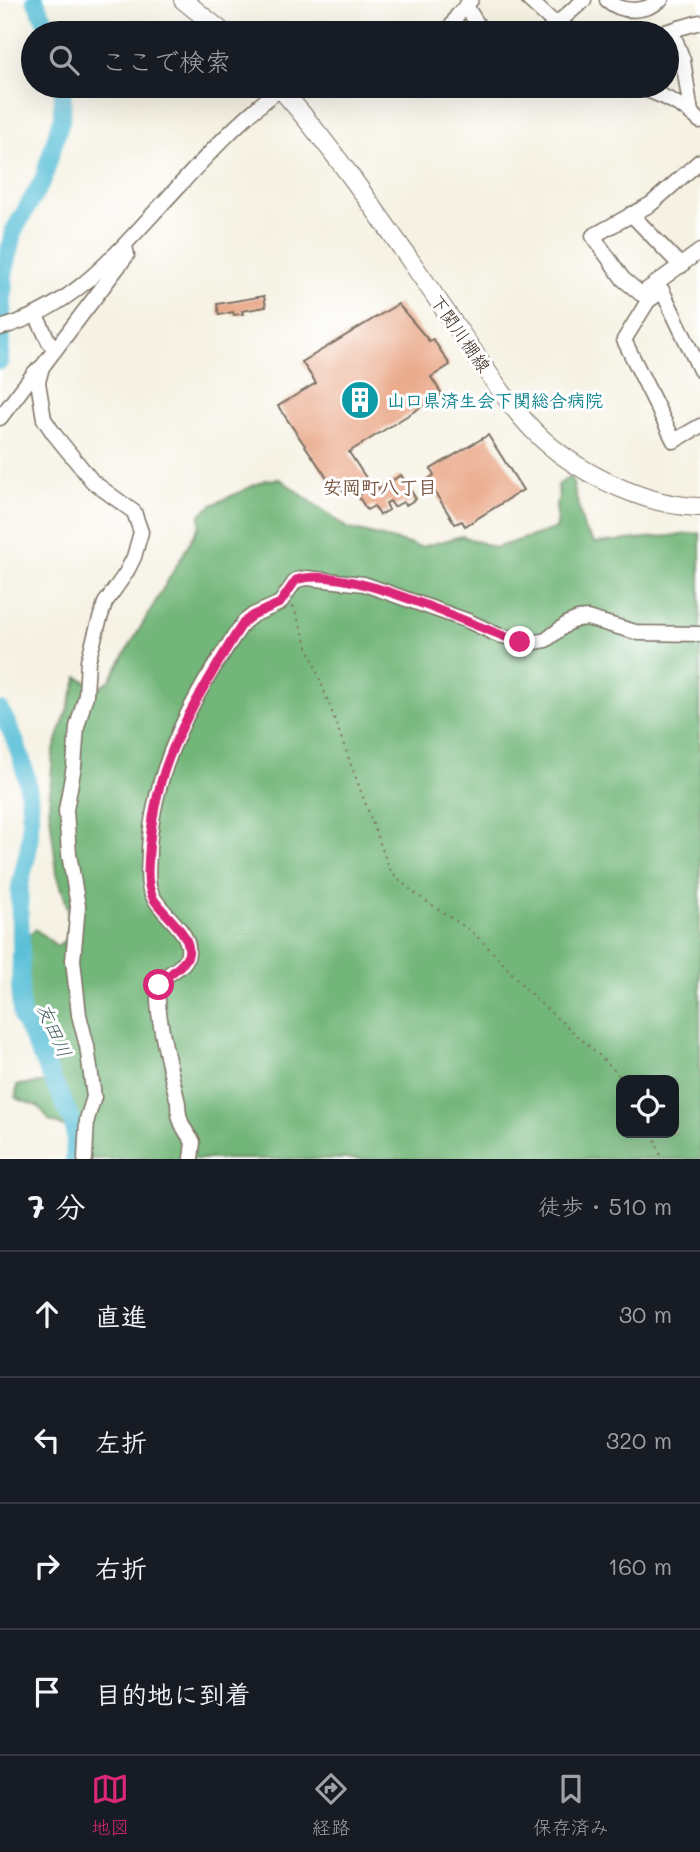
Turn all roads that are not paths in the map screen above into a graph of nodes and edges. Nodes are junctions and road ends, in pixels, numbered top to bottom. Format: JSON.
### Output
{"nodes":[{"id":1,"x":183,"y":0,"type":"edge"},
{"id":2,"x":528,"y":0,"type":"edge"},
{"id":3,"x":584,"y":0,"type":"edge"},
{"id":4,"x":607,"y":0,"type":"edge"},
{"id":5,"x":661,"y":0,"type":"edge"},
{"id":6,"x":469,"y":3,"type":"edge"},
{"id":7,"x":209,"y":21,"type":"edge"},
{"id":8,"x":454,"y":21,"type":"edge"},
{"id":9,"x":478,"y":21,"type":"edge"},
{"id":10,"x":545,"y":21,"type":"edge"},
{"id":11,"x":559,"y":21,"type":"edge"},
{"id":12,"x":700,"y":22,"type":"edge"},
{"id":13,"x":679,"y":28,"type":"edge"},
{"id":14,"x":679,"y":53,"type":"edge"},
{"id":15,"x":269,"y":98,"type":"edge"},
{"id":16,"x":289,"y":98,"type":"edge"},
{"id":17,"x":667,"y":98,"type":"edge"},
{"id":18,"x":696,"y":117,"type":"edge"},
{"id":19,"x":700,"y":161,"type":"edge"},
{"id":20,"x":631,"y":214,"type":"junction"},
{"id":21,"x":125,"y":244,"type":"junction"},
{"id":22,"x":700,"y":251,"type":"edge"},
{"id":23,"x":700,"y":264,"type":"edge"},
{"id":24,"x":681,"y":266,"type":"junction"},
{"id":25,"x":662,"y":290,"type":"junction"},
{"id":26,"x":37,"y":315,"type":"junction"},
{"id":27,"x":5,"y":327,"type":"edge"},
{"id":28,"x":55,"y":349,"type":"junction"},
{"id":29,"x":43,"y":367,"type":"junction"},
{"id":30,"x":700,"y":370,"type":"edge"},
{"id":31,"x":0,"y":418,"type":"edge"},
{"id":32,"x":700,"y":426,"type":"edge"},
{"id":33,"x":700,"y":507,"type":"edge"},
{"id":34,"x":700,"y":634,"type":"edge"},
{"id":35,"x":85,"y":1159,"type":"edge"},
{"id":36,"x":191,"y":1159,"type":"edge"}],
"edges":[{"from":1,"to":7,"type":"main road"},
{"from":2,"to":10,"type":"street"},
{"from":3,"to":11,"type":"street"},
{"from":4,"to":5,"type":"street"},
{"from":6,"to":8,"type":"street"},
{"from":6,"to":9,"type":"street"},
{"from":12,"to":13,"type":"street"},
{"from":14,"to":18,"type":"street"},
{"from":15,"to":21,"type":"street"},
{"from":16,"to":33,"type":"main road","name":"下関川棚線"},
{"from":17,"to":18,"type":"street"},
{"from":19,"to":20,"type":"street"},
{"from":20,"to":24,"type":"street"},
{"from":20,"to":24,"type":"street"},
{"from":21,"to":26,"type":"street"},
{"from":21,"to":28,"type":"street"},
{"from":22,"to":24,"type":"street"},
{"from":23,"to":25,"type":"street"},
{"from":25,"to":30,"type":"street"},
{"from":25,"to":32,"type":"street"},
{"from":26,"to":27,"type":"street"},
{"from":26,"to":28,"type":"street"},
{"from":28,"to":29,"type":"street"},
{"from":29,"to":31,"type":"street"},
{"from":29,"to":35,"type":"street"},
{"from":34,"to":36,"type":"street"}]}
